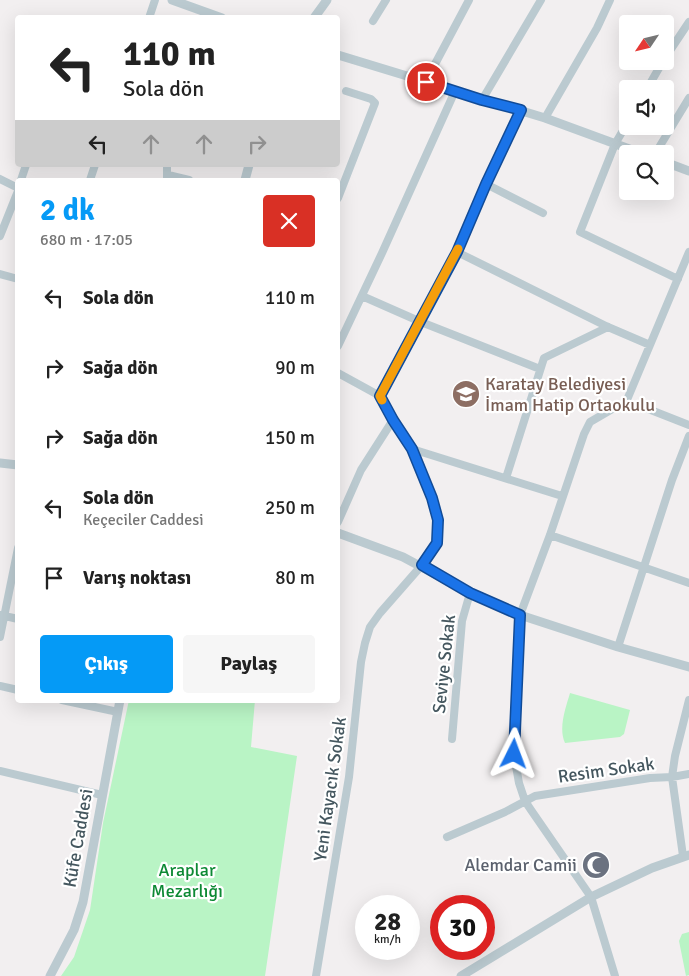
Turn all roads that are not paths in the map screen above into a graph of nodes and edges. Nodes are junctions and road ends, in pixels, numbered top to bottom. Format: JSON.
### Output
{"nodes":[{"id":1,"x":155,"y":0,"type":"edge"},
{"id":2,"x":172,"y":0,"type":"edge"},
{"id":3,"x":327,"y":0,"type":"edge"},
{"id":4,"x":386,"y":0,"type":"edge"},
{"id":5,"x":470,"y":0,"type":"edge"},
{"id":6,"x":541,"y":0,"type":"edge"},
{"id":7,"x":610,"y":0,"type":"edge"},
{"id":8,"x":150,"y":15,"type":"edge"},
{"id":9,"x":214,"y":15,"type":"edge"},
{"id":10,"x":316,"y":15,"type":"edge"},
{"id":11,"x":373,"y":21,"type":"dead end"},
{"id":12,"x":689,"y":22,"type":"edge"},
{"id":13,"x":674,"y":44,"type":"edge"},
{"id":14,"x":340,"y":56,"type":"edge"},
{"id":15,"x":426,"y":82,"type":"junction"},
{"id":16,"x":346,"y":90,"type":"dead end"},
{"id":17,"x":455,"y":91,"type":"junction"},
{"id":18,"x":689,"y":98,"type":"edge"},
{"id":19,"x":482,"y":100,"type":"junction"},
{"id":20,"x":521,"y":110,"type":"junction"},
{"id":21,"x":545,"y":118,"type":"junction"},
{"id":22,"x":620,"y":135,"type":"edge"},
{"id":23,"x":615,"y":144,"type":"junction"},
{"id":24,"x":619,"y":145,"type":"edge"},
{"id":25,"x":660,"y":145,"type":"edge"},
{"id":26,"x":674,"y":165,"type":"edge"},
{"id":27,"x":689,"y":171,"type":"edge"},
{"id":28,"x":0,"y":179,"type":"edge"},
{"id":29,"x":486,"y":184,"type":"junction"},
{"id":30,"x":15,"y":187,"type":"edge"},
{"id":31,"x":340,"y":193,"type":"edge"},
{"id":32,"x":15,"y":197,"type":"edge"},
{"id":33,"x":543,"y":213,"type":"dead end"},
{"id":34,"x":0,"y":236,"type":"edge"},
{"id":35,"x":457,"y":252,"type":"junction"},
{"id":36,"x":689,"y":252,"type":"edge"},
{"id":37,"x":0,"y":274,"type":"edge"},
{"id":38,"x":15,"y":278,"type":"edge"},
{"id":39,"x":678,"y":279,"type":"junction"},
{"id":40,"x":362,"y":296,"type":"junction"},
{"id":41,"x":421,"y":322,"type":"junction"},
{"id":42,"x":608,"y":327,"type":"junction"},
{"id":43,"x":340,"y":342,"type":"edge"},
{"id":44,"x":650,"y":345,"type":"junction"},
{"id":45,"x":540,"y":369,"type":"junction"},
{"id":46,"x":340,"y":374,"type":"edge"},
{"id":47,"x":380,"y":396,"type":"junction"},
{"id":48,"x":624,"y":407,"type":"junction"},
{"id":49,"x":393,"y":420,"type":"junction"},
{"id":50,"x":689,"y":425,"type":"edge"},
{"id":51,"x":689,"y":436,"type":"edge"},
{"id":52,"x":412,"y":449,"type":"junction"},
{"id":53,"x":0,"y":462,"type":"edge"},
{"id":54,"x":15,"y":464,"type":"edge"},
{"id":55,"x":506,"y":478,"type":"junction"},
{"id":56,"x":562,"y":496,"type":"junction"},
{"id":57,"x":340,"y":517,"type":"edge"},
{"id":58,"x":340,"y":534,"type":"edge"},
{"id":59,"x":550,"y":535,"type":"junction"},
{"id":60,"x":15,"y":561,"type":"edge"},
{"id":61,"x":422,"y":565,"type":"junction"},
{"id":62,"x":644,"y":567,"type":"junction"},
{"id":63,"x":689,"y":583,"type":"edge"},
{"id":64,"x":470,"y":593,"type":"junction"},
{"id":65,"x":520,"y":615,"type":"junction"},
{"id":66,"x":2,"y":616,"type":"edge"},
{"id":67,"x":15,"y":618,"type":"edge"},
{"id":68,"x":0,"y":637,"type":"edge"},
{"id":69,"x":618,"y":647,"type":"junction"},
{"id":70,"x":689,"y":667,"type":"edge"},
{"id":71,"x":0,"y":686,"type":"edge"},
{"id":72,"x":15,"y":689,"type":"edge"},
{"id":73,"x":689,"y":700,"type":"edge"},
{"id":74,"x":76,"y":703,"type":"edge"},
{"id":75,"x":120,"y":703,"type":"edge"},
{"id":76,"x":118,"y":712,"type":"junction"},
{"id":77,"x":452,"y":739,"type":"dead end"},
{"id":78,"x":0,"y":771,"type":"edge"},
{"id":79,"x":689,"y":774,"type":"edge"},
{"id":80,"x":672,"y":777,"type":"junction"},
{"id":81,"x":102,"y":795,"type":"junction"},
{"id":82,"x":525,"y":800,"type":"junction"},
{"id":83,"x":447,"y":837,"type":"dead end"},
{"id":84,"x":686,"y":855,"type":"edge"},
{"id":85,"x":591,"y":897,"type":"junction"},
{"id":86,"x":477,"y":972,"type":"edge"},
{"id":87,"x":50,"y":976,"type":"edge"},
{"id":88,"x":316,"y":976,"type":"edge"},
{"id":89,"x":461,"y":976,"type":"edge"},
{"id":90,"x":615,"y":976,"type":"edge"}],
"edges":[{"from":1,"to":8,"type":"street"},
{"from":2,"to":9,"type":"street"},
{"from":3,"to":10,"type":"street"},
{"from":4,"to":11,"type":"street"},
{"from":5,"to":15,"type":"street"},
{"from":6,"to":19,"type":"street"},
{"from":7,"to":21,"type":"street"},
{"from":12,"to":13,"type":"street"},
{"from":14,"to":15,"type":"street"},
{"from":15,"to":17,"type":"street"},
{"from":16,"to":31,"type":"street"},
{"from":17,"to":19,"type":"street"},
{"from":17,"to":40,"type":"street"},
{"from":18,"to":25,"type":"street"},
{"from":19,"to":20,"type":"street"},
{"from":20,"to":21,"type":"street"},
{"from":20,"to":29,"type":"street"},
{"from":21,"to":23,"type":"street"},
{"from":22,"to":23,"type":"street"},
{"from":23,"to":24,"type":"street"},
{"from":23,"to":39,"type":"street"},
{"from":26,"to":27,"type":"street"},
{"from":28,"to":30,"type":"street"},
{"from":29,"to":33,"type":"street"},
{"from":29,"to":35,"type":"street"},
{"from":32,"to":34,"type":"street"},
{"from":35,"to":41,"type":"street"},
{"from":35,"to":42,"type":"street"},
{"from":36,"to":39,"type":"street"},
{"from":37,"to":38,"type":"street"},
{"from":39,"to":44,"type":"street"},
{"from":40,"to":41,"type":"street"},
{"from":40,"to":43,"type":"street"},
{"from":41,"to":45,"type":"street"},
{"from":41,"to":47,"type":"street"},
{"from":42,"to":44,"type":"street"},
{"from":42,"to":45,"type":"street"},
{"from":44,"to":48,"type":"street"},
{"from":45,"to":55,"type":"street"},
{"from":46,"to":47,"type":"street"},
{"from":47,"to":49,"type":"street","name":"Yeni Kayacık Sokak"},
{"from":48,"to":50,"type":"street"},
{"from":48,"to":56,"type":"street"},
{"from":49,"to":52,"type":"street","name":"Yeni Kayacık Sokak"},
{"from":49,"to":57,"type":"street"},
{"from":51,"to":62,"type":"street"},
{"from":52,"to":55,"type":"street"},
{"from":52,"to":61,"type":"street","name":"Yeni Kayacık Sokak"},
{"from":53,"to":54,"type":"street"},
{"from":55,"to":56,"type":"street"},
{"from":56,"to":59,"type":"street"},
{"from":58,"to":61,"type":"street"},
{"from":59,"to":62,"type":"street"},
{"from":59,"to":65,"type":"street"},
{"from":60,"to":66,"type":"street"},
{"from":61,"to":64,"type":"street"},
{"from":61,"to":88,"type":"street","name":"Yeni Kayacık Sokak"},
{"from":62,"to":63,"type":"street"},
{"from":62,"to":69,"type":"street"},
{"from":64,"to":65,"type":"street"},
{"from":64,"to":77,"type":"street","name":"Seviye Sokak"},
{"from":65,"to":69,"type":"street"},
{"from":65,"to":82,"type":"street"},
{"from":66,"to":67,"type":"street"},
{"from":66,"to":68,"type":"street"},
{"from":69,"to":70,"type":"street"},
{"from":71,"to":72,"type":"street"},
{"from":73,"to":80,"type":"street"},
{"from":74,"to":76,"type":"street"},
{"from":75,"to":76,"type":"street","name":"Küfe Caddesi"},
{"from":76,"to":81,"type":"street","name":"Küfe Caddesi"},
{"from":78,"to":81,"type":"street"},
{"from":79,"to":80,"type":"street","name":"Resim Sokak"},
{"from":80,"to":82,"type":"street","name":"Resim Sokak"},
{"from":80,"to":84,"type":"street"},
{"from":81,"to":87,"type":"street","name":"Küfe Caddesi"},
{"from":82,"to":83,"type":"street","name":"Resim Sokak"},
{"from":82,"to":85,"type":"street"},
{"from":84,"to":85,"type":"street"},
{"from":85,"to":86,"type":"street"},
{"from":85,"to":90,"type":"street"},
{"from":86,"to":89,"type":"street"}]}
